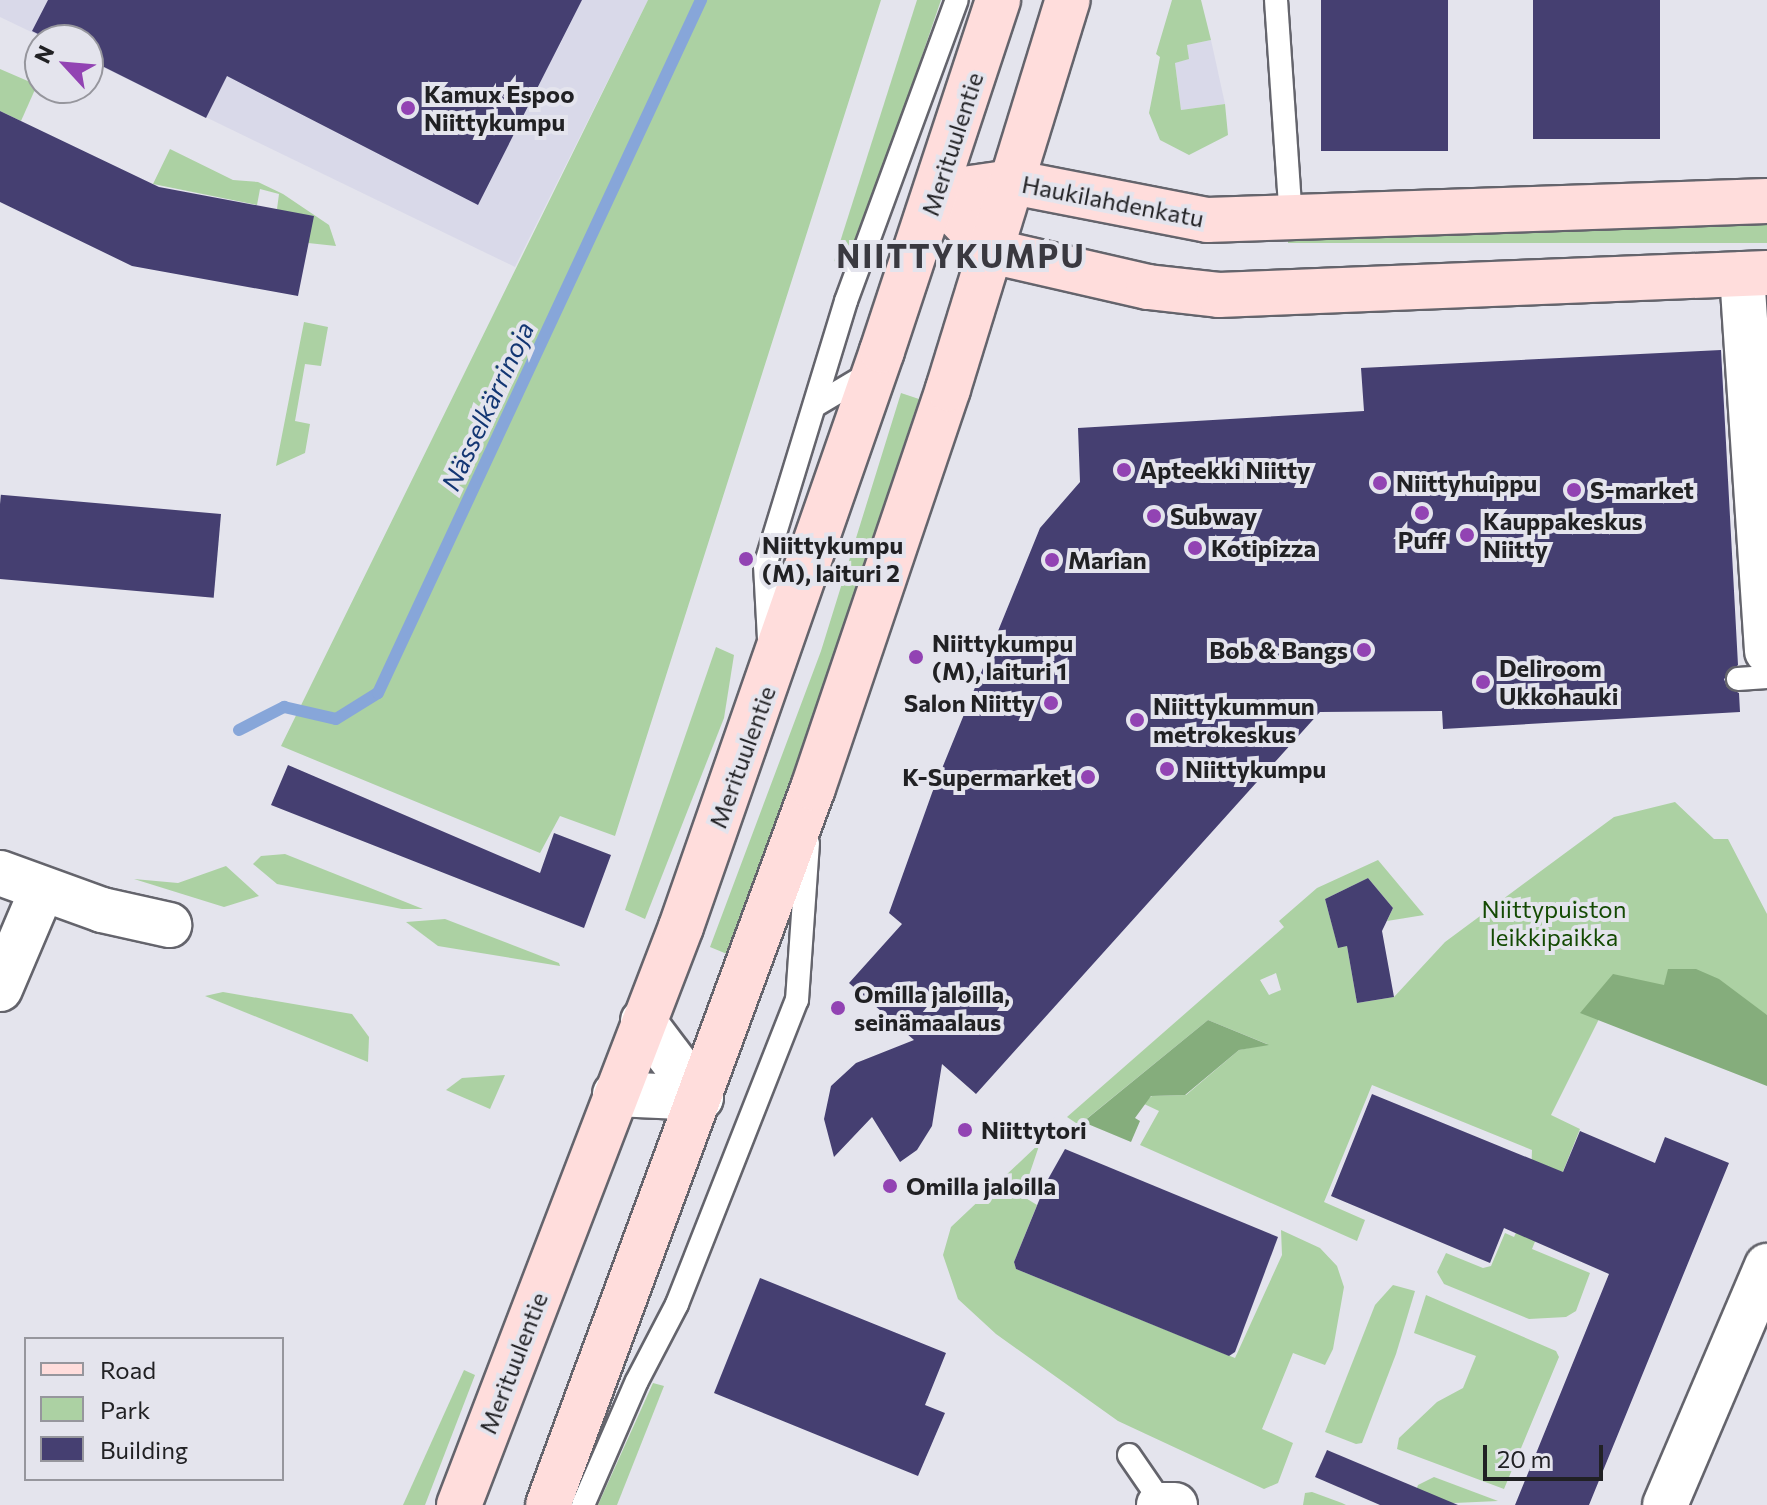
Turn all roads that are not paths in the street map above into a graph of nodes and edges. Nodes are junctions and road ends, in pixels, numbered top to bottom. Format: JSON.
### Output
{"nodes":[{"id":1,"x":957,"y":0,"type":"edge"},
{"id":2,"x":998,"y":0,"type":"edge"},
{"id":3,"x":1068,"y":0,"type":"edge"},
{"id":4,"x":1276,"y":0,"type":"edge"},
{"id":5,"x":1012,"y":182,"type":"junction"},
{"id":6,"x":936,"y":193,"type":"junction"},
{"id":7,"x":1767,"y":201,"type":"edge"},
{"id":8,"x":1291,"y":219,"type":"junction"},
{"id":9,"x":991,"y":251,"type":"junction"},
{"id":10,"x":1755,"y":274,"type":"edge"},
{"id":11,"x":875,"y":370,"type":"junction"},
{"id":12,"x":816,"y":405,"type":"junction"},
{"id":13,"x":1753,"y":665,"type":"edge"},
{"id":14,"x":771,"y":674,"type":"junction"},
{"id":15,"x":1767,"y":677,"type":"edge"},
{"id":16,"x":813,"y":788,"type":"junction"},
{"id":17,"x":0,"y":873,"type":"edge"},
{"id":18,"x":42,"y":890,"type":"junction"},
{"id":19,"x":169,"y":925,"type":"dead end"},
{"id":20,"x":0,"y":989,"type":"edge"},
{"id":21,"x":643,"y":1021,"type":"junction"},
{"id":22,"x":615,"y":1094,"type":"junction"},
{"id":23,"x":701,"y":1098,"type":"junction"},
{"id":24,"x":1767,"y":1266,"type":"edge"},
{"id":25,"x":1129,"y":1455,"type":"dead end"},
{"id":26,"x":1165,"y":1504,"type":"edge"},
{"id":27,"x":459,"y":1505,"type":"edge"},
{"id":28,"x":548,"y":1505,"type":"edge"},
{"id":29,"x":583,"y":1505,"type":"edge"},
{"id":30,"x":1665,"y":1505,"type":"edge"}],
"edges":[{"from":1,"to":12,"type":"lane"},
{"from":2,"to":6,"type":"main road","name":"Merituulentie"},
{"from":3,"to":5,"type":"main road"},
{"from":4,"to":8,"type":"lane"},
{"from":5,"to":6,"type":"main road","name":"Haukilahdenkatu"},
{"from":5,"to":8,"type":"main road","name":"Haukilahdenkatu"},
{"from":5,"to":9,"type":"main road"},
{"from":6,"to":9,"type":"main road"},
{"from":6,"to":11,"type":"main road","name":"Merituulentie"},
{"from":7,"to":8,"type":"main road","name":"Haukilahdenkatu"},
{"from":9,"to":10,"type":"main road"},
{"from":9,"to":16,"type":"main road"},
{"from":10,"to":13,"type":"street"},
{"from":11,"to":12,"type":"lane"},
{"from":11,"to":14,"type":"main road","name":"Merituulentie"},
{"from":12,"to":14,"type":"lane"},
{"from":13,"to":15,"type":"lane"},
{"from":14,"to":21,"type":"main road","name":"Merituulentie"},
{"from":16,"to":23,"type":"main road"},
{"from":16,"to":29,"type":"lane"},
{"from":17,"to":18,"type":"street"},
{"from":18,"to":19,"type":"street"},
{"from":18,"to":20,"type":"street"},
{"from":21,"to":22,"type":"main road","name":"Merituulentie"},
{"from":21,"to":23,"type":"street"},
{"from":22,"to":23,"type":"street"},
{"from":22,"to":27,"type":"main road","name":"Merituulentie"},
{"from":23,"to":28,"type":"main road"},
{"from":24,"to":30,"type":"street"},
{"from":25,"to":26,"type":"lane"}]}
